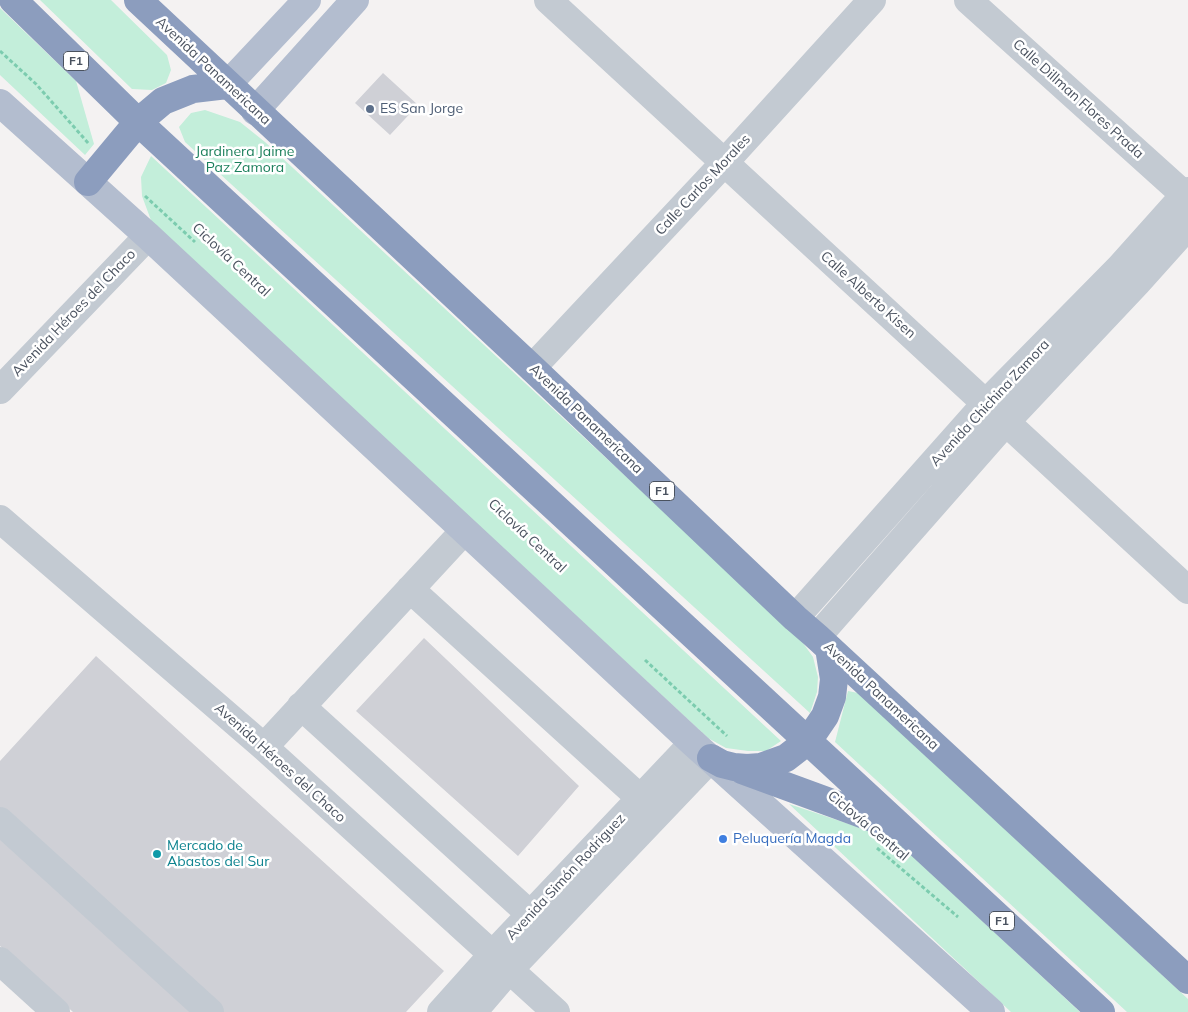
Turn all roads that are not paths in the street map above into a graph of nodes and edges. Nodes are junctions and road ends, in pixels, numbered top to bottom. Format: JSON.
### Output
{"nodes":[{"id":1,"x":13,"y":0,"type":"edge"},
{"id":2,"x":138,"y":0,"type":"edge"},
{"id":3,"x":306,"y":0,"type":"edge"},
{"id":4,"x":355,"y":0,"type":"edge"},
{"id":5,"x":548,"y":0,"type":"edge"},
{"id":6,"x":872,"y":0,"type":"edge"},
{"id":7,"x":968,"y":0,"type":"edge"},
{"id":8,"x":227,"y":85,"type":"junction"},
{"id":9,"x":2,"y":109,"type":"edge"},
{"id":10,"x":255,"y":110,"type":"junction"},
{"id":11,"x":138,"y":122,"type":"junction"},
{"id":12,"x":724,"y":163,"type":"junction"},
{"id":13,"x":96,"y":172,"type":"junction"},
{"id":14,"x":1187,"y":195,"type":"edge"},
{"id":15,"x":1188,"y":226,"type":"edge"},
{"id":16,"x":148,"y":236,"type":"junction"},
{"id":17,"x":1129,"y":275,"type":"junction"},
{"id":18,"x":532,"y":368,"type":"junction"},
{"id":19,"x":0,"y":390,"type":"edge"},
{"id":20,"x":986,"y":403,"type":"junction"},
{"id":21,"x":1005,"y":423,"type":"junction"},
{"id":22,"x":0,"y":519,"type":"edge"},
{"id":23,"x":464,"y":531,"type":"junction"},
{"id":24,"x":410,"y":589,"type":"junction"},
{"id":25,"x":1188,"y":590,"type":"edge"},
{"id":26,"x":795,"y":618,"type":"junction"},
{"id":27,"x":823,"y":642,"type":"junction"},
{"id":28,"x":302,"y":706,"type":"junction"},
{"id":29,"x":808,"y":741,"type":"junction"},
{"id":30,"x":264,"y":747,"type":"junction"},
{"id":31,"x":713,"y":756,"type":"junction"},
{"id":32,"x":640,"y":798,"type":"junction"},
{"id":33,"x":0,"y":821,"type":"edge"},
{"id":34,"x":903,"y":829,"type":"junction"},
{"id":35,"x":531,"y":914,"type":"junction"},
{"id":36,"x":0,"y":961,"type":"edge"},
{"id":37,"x":501,"y":962,"type":"junction"},
{"id":38,"x":1188,"y":980,"type":"edge"},
{"id":39,"x":56,"y":1012,"type":"edge"},
{"id":40,"x":210,"y":1012,"type":"edge"},
{"id":41,"x":441,"y":1012,"type":"edge"},
{"id":42,"x":473,"y":1012,"type":"edge"},
{"id":43,"x":556,"y":1012,"type":"edge"},
{"id":44,"x":991,"y":1012,"type":"edge"},
{"id":45,"x":1101,"y":1012,"type":"edge"}],
"edges":[{"from":1,"to":11,"type":"highway","number":"F1"},
{"from":2,"to":8,"type":"highway","name":"Avenida Panamericana","number":"F1"},
{"from":3,"to":8,"type":"main road"},
{"from":4,"to":10,"type":"main road"},
{"from":5,"to":12,"type":"street","name":"Calle Alberto Kisen"},
{"from":6,"to":12,"type":"street","name":"Calle Carlos Morales"},
{"from":7,"to":14,"type":"street","name":"Calle Dillman Flores Prada"},
{"from":8,"to":10,"type":"highway","name":"Avenida Panamericana","number":"F1"},
{"from":8,"to":11,"type":"highway"},
{"from":9,"to":13,"type":"main road"},
{"from":10,"to":18,"type":"highway","name":"Avenida Panamericana","number":"F1"},
{"from":11,"to":13,"type":"highway"},
{"from":11,"to":29,"type":"highway","number":"F1"},
{"from":12,"to":18,"type":"street","name":"Calle Carlos Morales"},
{"from":12,"to":20,"type":"street","name":"Calle Alberto Kisen"},
{"from":13,"to":16,"type":"main road"},
{"from":14,"to":17,"type":"street","name":"Avenida Chichina Zamora"},
{"from":15,"to":17,"type":"street","name":"Avenida Chichina Zamora"},
{"from":16,"to":19,"type":"street","name":"Avenida Héroes del Chaco"},
{"from":16,"to":23,"type":"main road"},
{"from":17,"to":20,"type":"street","name":"Avenida Chichina Zamora"},
{"from":17,"to":21,"type":"street","name":"Avenida Chichina Zamora"},
{"from":18,"to":26,"type":"highway","name":"Avenida Panamericana","number":"F1"},
{"from":20,"to":21,"type":"street","name":"Calle Alberto Kisen"},
{"from":20,"to":26,"type":"street","name":"Avenida Chichina Zamora"},
{"from":21,"to":25,"type":"street","name":"Calle Alberto Kisen"},
{"from":21,"to":27,"type":"street","name":"Avenida Chichina Zamora"},
{"from":22,"to":30,"type":"street","name":"Avenida Héroes del Chaco"},
{"from":23,"to":24,"type":"street"},
{"from":23,"to":31,"type":"main road"},
{"from":24,"to":28,"type":"street"},
{"from":24,"to":32,"type":"street"},
{"from":26,"to":27,"type":"highway","name":"Avenida Panamericana","number":"F1"},
{"from":27,"to":29,"type":"highway"},
{"from":27,"to":38,"type":"highway","name":"Avenida Panamericana","number":"F1"},
{"from":28,"to":30,"type":"street"},
{"from":28,"to":35,"type":"street"},
{"from":29,"to":31,"type":"highway"},
{"from":29,"to":34,"type":"highway","number":"F1"},
{"from":30,"to":37,"type":"street","name":"Avenida Héroes del Chaco"},
{"from":31,"to":32,"type":"street","name":"Avenida Simón Rodriguez"},
{"from":31,"to":34,"type":"highway"},
{"from":31,"to":37,"type":"street","name":"Avenida Simón Rodriguez"},
{"from":31,"to":44,"type":"main road"},
{"from":32,"to":35,"type":"street","name":"Avenida Simón Rodriguez"},
{"from":33,"to":40,"type":"street"},
{"from":34,"to":45,"type":"highway","number":"F1"},
{"from":35,"to":37,"type":"street","name":"Avenida Simón Rodriguez"},
{"from":36,"to":39,"type":"street"},
{"from":37,"to":41,"type":"street","name":"Avenida Simón Rodriguez"},
{"from":37,"to":42,"type":"street","name":"Avenida Simón Rodriguez"},
{"from":37,"to":43,"type":"street","name":"Avenida Héroes del Chaco"}]}
